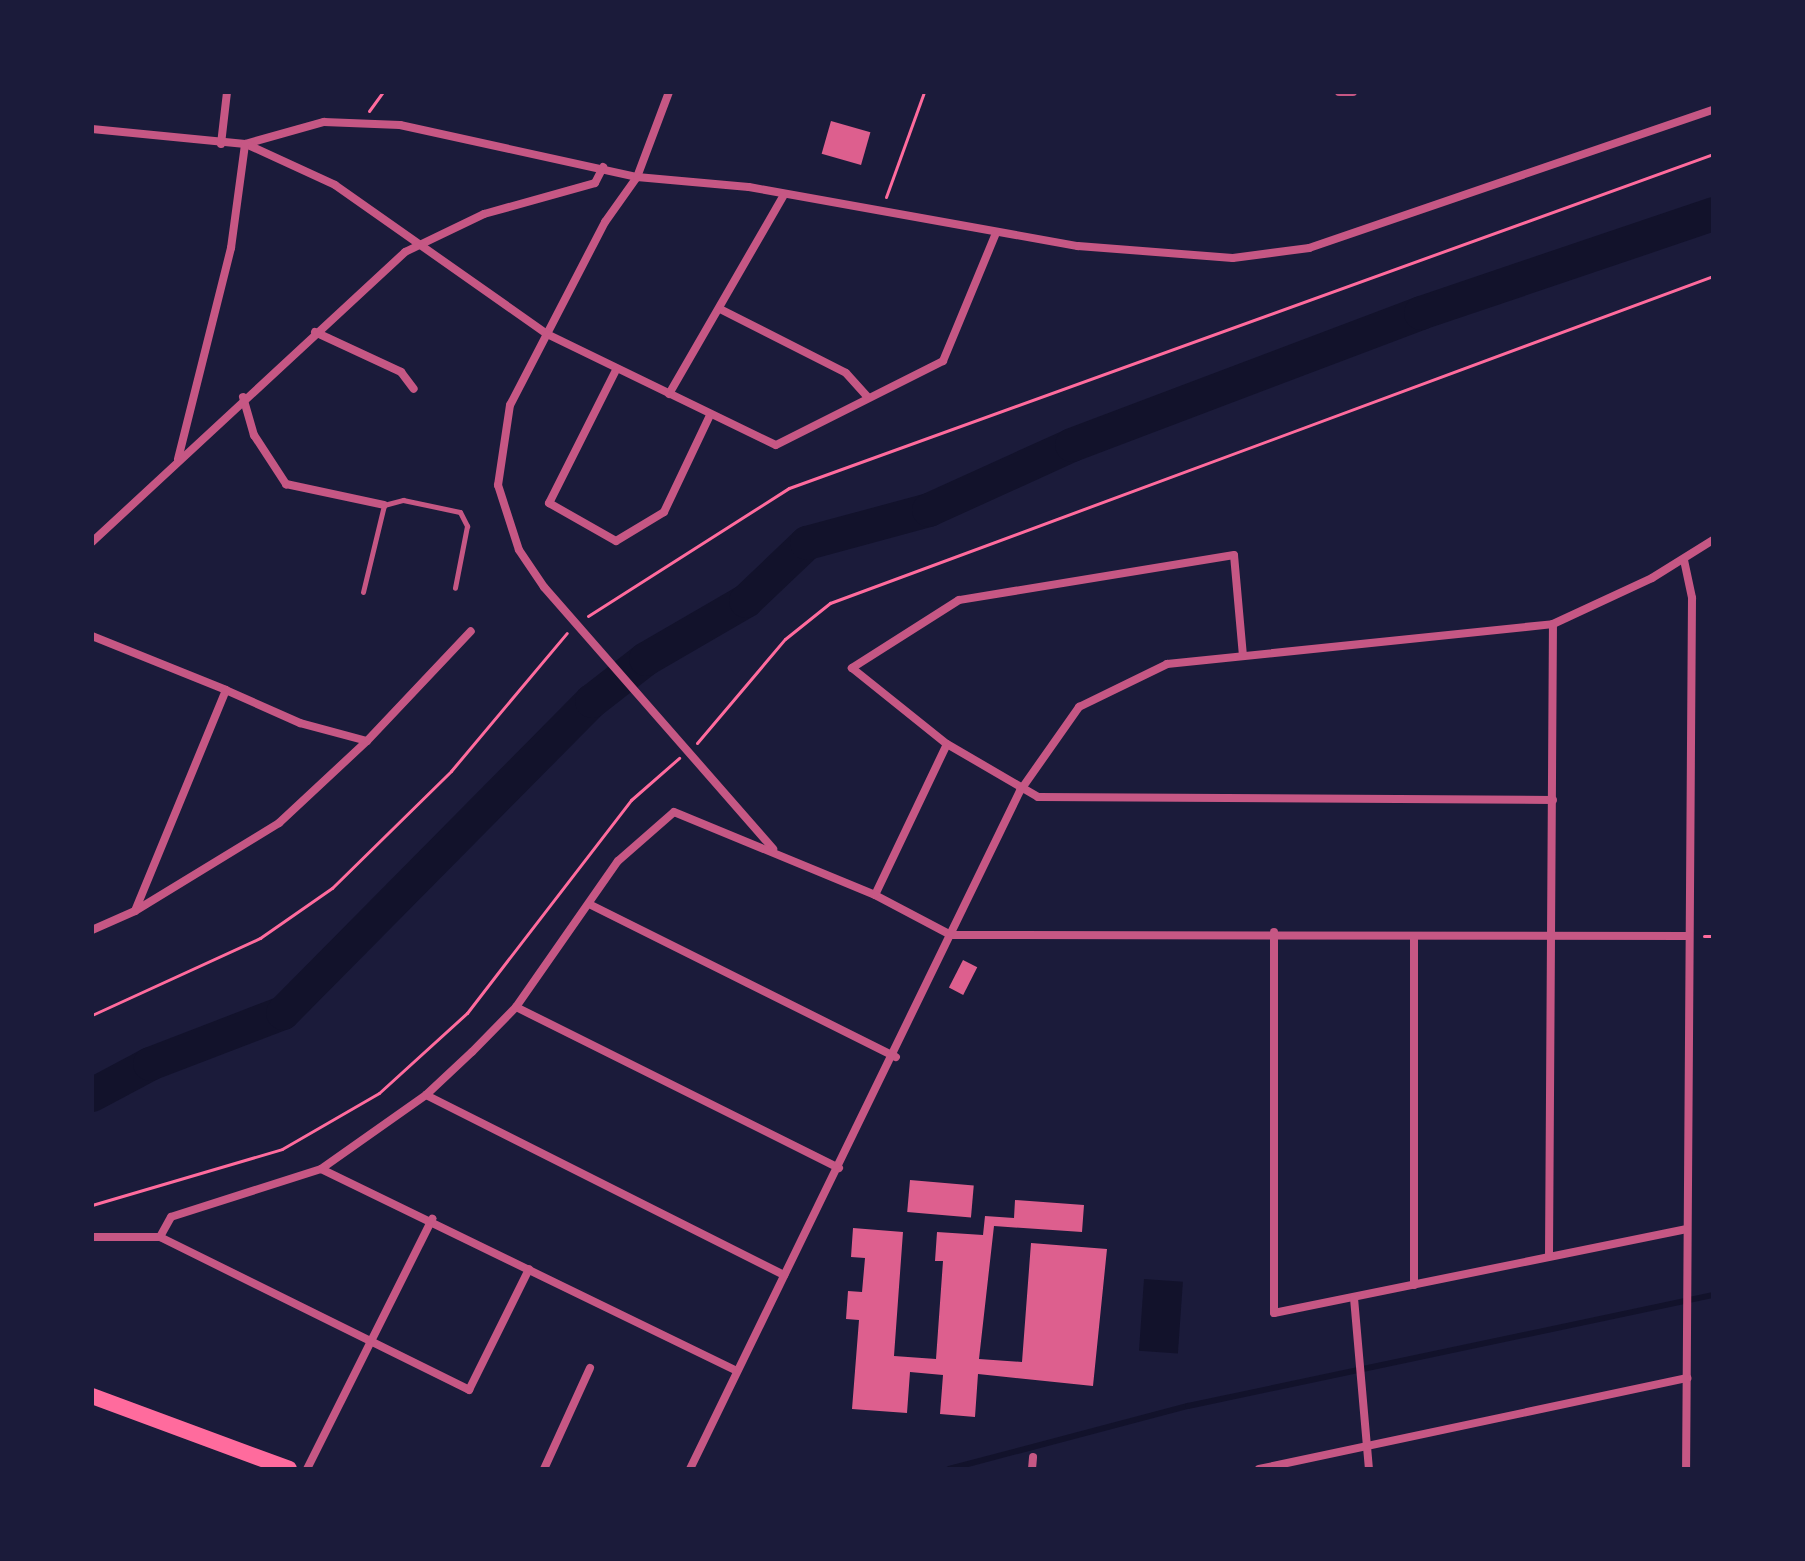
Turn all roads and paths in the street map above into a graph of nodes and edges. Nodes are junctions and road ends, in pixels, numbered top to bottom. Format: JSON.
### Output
{"nodes":[{"id":1,"x":227,"y":92,"type":"edge"},
{"id":2,"x":383,"y":92,"type":"edge"},
{"id":3,"x":669,"y":92,"type":"edge"},
{"id":4,"x":924,"y":92,"type":"edge"},
{"id":5,"x":1339,"y":92,"type":"edge"},
{"id":6,"x":1353,"y":92,"type":"edge"},
{"id":7,"x":1713,"y":110,"type":"edge"},
{"id":8,"x":362,"y":121,"type":"junction"},
{"id":9,"x":92,"y":129,"type":"edge"},
{"id":10,"x":221,"y":144,"type":"junction"},
{"id":11,"x":245,"y":144,"type":"junction"},
{"id":12,"x":1713,"y":154,"type":"edge"},
{"id":13,"x":603,"y":167,"type":"junction"},
{"id":14,"x":637,"y":177,"type":"junction"},
{"id":15,"x":784,"y":195,"type":"junction"},
{"id":16,"x":881,"y":212,"type":"junction"},
{"id":17,"x":996,"y":233,"type":"junction"},
{"id":18,"x":422,"y":247,"type":"junction"},
{"id":19,"x":720,"y":309,"type":"junction"},
{"id":20,"x":315,"y":332,"type":"junction"},
{"id":21,"x":547,"y":334,"type":"junction"},
{"id":22,"x":616,"y":370,"type":"junction"},
{"id":23,"x":414,"y":389,"type":"dead end"},
{"id":24,"x":669,"y":394,"type":"junction"},
{"id":25,"x":867,"y":396,"type":"junction"},
{"id":26,"x":243,"y":397,"type":"junction"},
{"id":27,"x":710,"y":415,"type":"junction"},
{"id":28,"x":177,"y":463,"type":"junction"},
{"id":29,"x":384,"y":505,"type":"junction"},
{"id":30,"x":1713,"y":540,"type":"edge"},
{"id":31,"x":92,"y":542,"type":"edge"},
{"id":32,"x":1684,"y":560,"type":"junction"},
{"id":33,"x":455,"y":588,"type":"dead end"},
{"id":34,"x":363,"y":592,"type":"dead end"},
{"id":35,"x":1553,"y":624,"type":"junction"},
{"id":36,"x":471,"y":631,"type":"dead end"},
{"id":37,"x":92,"y":636,"type":"edge"},
{"id":38,"x":1243,"y":656,"type":"junction"},
{"id":39,"x":226,"y":690,"type":"junction"},
{"id":40,"x":367,"y":741,"type":"junction"},
{"id":41,"x":947,"y":744,"type":"junction"},
{"id":42,"x":1020,"y":791,"type":"junction"},
{"id":43,"x":1553,"y":800,"type":"junction"},
{"id":44,"x":776,"y":853,"type":"junction"},
{"id":45,"x":875,"y":895,"type":"junction"},
{"id":46,"x":589,"y":904,"type":"junction"},
{"id":47,"x":135,"y":911,"type":"junction"},
{"id":48,"x":92,"y":930,"type":"edge"},
{"id":49,"x":1274,"y":932,"type":"junction"},
{"id":50,"x":951,"y":935,"type":"junction"},
{"id":51,"x":1414,"y":936,"type":"junction"},
{"id":52,"x":1551,"y":936,"type":"junction"},
{"id":53,"x":1689,"y":936,"type":"junction"},
{"id":54,"x":516,"y":1007,"type":"junction"},
{"id":55,"x":92,"y":1015,"type":"edge"},
{"id":56,"x":896,"y":1057,"type":"junction"},
{"id":57,"x":426,"y":1095,"type":"junction"},
{"id":58,"x":839,"y":1168,"type":"junction"},
{"id":59,"x":321,"y":1169,"type":"junction"},
{"id":60,"x":432,"y":1219,"type":"junction"},
{"id":61,"x":1686,"y":1229,"type":"junction"},
{"id":62,"x":92,"y":1237,"type":"edge"},
{"id":63,"x":160,"y":1237,"type":"junction"},
{"id":64,"x":1549,"y":1255,"type":"junction"},
{"id":65,"x":529,"y":1269,"type":"junction"},
{"id":66,"x":784,"y":1275,"type":"junction"},
{"id":67,"x":1414,"y":1285,"type":"junction"},
{"id":68,"x":1354,"y":1298,"type":"junction"},
{"id":69,"x":372,"y":1344,"type":"junction"},
{"id":70,"x":590,"y":1368,"type":"dead end"},
{"id":71,"x":737,"y":1371,"type":"junction"},
{"id":72,"x":1687,"y":1378,"type":"junction"},
{"id":73,"x":92,"y":1396,"type":"edge"},
{"id":74,"x":1369,"y":1443,"type":"junction"},
{"id":75,"x":1033,"y":1457,"type":"dead end"},
{"id":76,"x":289,"y":1469,"type":"edge"},
{"id":77,"x":307,"y":1469,"type":"edge"},
{"id":78,"x":544,"y":1469,"type":"edge"},
{"id":79,"x":690,"y":1469,"type":"edge"},
{"id":80,"x":1032,"y":1469,"type":"edge"},
{"id":81,"x":1259,"y":1469,"type":"edge"},
{"id":82,"x":1369,"y":1469,"type":"edge"},
{"id":83,"x":1686,"y":1469,"type":"edge"}],
"edges":[{"from":1,"to":10,"type":"street"},
{"from":2,"to":8,"type":"path"},
{"from":3,"to":14,"type":"street"},
{"from":4,"to":16,"type":"path"},
{"from":5,"to":6,"type":"street"},
{"from":7,"to":17,"type":"street"},
{"from":8,"to":11,"type":"street"},
{"from":8,"to":13,"type":"street"},
{"from":9,"to":10,"type":"street"},
{"from":10,"to":11,"type":"street"},
{"from":11,"to":18,"type":"street"},
{"from":11,"to":28,"type":"street"},
{"from":12,"to":55,"type":"path"},
{"from":13,"to":14,"type":"street"},
{"from":13,"to":18,"type":"street"},
{"from":14,"to":15,"type":"street"},
{"from":14,"to":21,"type":"street"},
{"from":15,"to":16,"type":"street"},
{"from":15,"to":19,"type":"street"},
{"from":16,"to":17,"type":"street"},
{"from":17,"to":25,"type":"street"},
{"from":18,"to":20,"type":"street"},
{"from":18,"to":21,"type":"street"},
{"from":19,"to":24,"type":"street"},
{"from":19,"to":25,"type":"street"},
{"from":20,"to":23,"type":"street"},
{"from":20,"to":26,"type":"street"},
{"from":21,"to":22,"type":"street"},
{"from":21,"to":44,"type":"street"},
{"from":22,"to":24,"type":"street"},
{"from":22,"to":27,"type":"street"},
{"from":24,"to":27,"type":"street"},
{"from":25,"to":27,"type":"street"},
{"from":26,"to":28,"type":"street"},
{"from":26,"to":29,"type":"street"},
{"from":28,"to":31,"type":"street"},
{"from":29,"to":33,"type":"lane"},
{"from":29,"to":34,"type":"lane"},
{"from":30,"to":32,"type":"street"},
{"from":32,"to":35,"type":"street"},
{"from":32,"to":53,"type":"street"},
{"from":35,"to":38,"type":"street"},
{"from":35,"to":43,"type":"street"},
{"from":36,"to":40,"type":"street"},
{"from":37,"to":39,"type":"street"},
{"from":38,"to":41,"type":"street"},
{"from":38,"to":42,"type":"street"},
{"from":39,"to":40,"type":"street"},
{"from":39,"to":47,"type":"street"},
{"from":40,"to":47,"type":"street"},
{"from":41,"to":42,"type":"street"},
{"from":41,"to":45,"type":"street"},
{"from":42,"to":43,"type":"street"},
{"from":42,"to":50,"type":"street"},
{"from":43,"to":52,"type":"street"},
{"from":44,"to":45,"type":"street"},
{"from":44,"to":46,"type":"street"},
{"from":45,"to":50,"type":"street"},
{"from":46,"to":54,"type":"street"},
{"from":46,"to":56,"type":"street"},
{"from":47,"to":48,"type":"street"},
{"from":49,"to":50,"type":"street"},
{"from":49,"to":51,"type":"street"},
{"from":49,"to":68,"type":"street"},
{"from":50,"to":56,"type":"street"},
{"from":51,"to":52,"type":"street"},
{"from":51,"to":67,"type":"street"},
{"from":52,"to":53,"type":"street"},
{"from":52,"to":64,"type":"street"},
{"from":53,"to":61,"type":"street"},
{"from":54,"to":57,"type":"street"},
{"from":54,"to":58,"type":"street"},
{"from":56,"to":58,"type":"street"},
{"from":57,"to":59,"type":"street"},
{"from":57,"to":66,"type":"street"},
{"from":58,"to":66,"type":"street"},
{"from":59,"to":60,"type":"street"},
{"from":59,"to":63,"type":"street"},
{"from":60,"to":65,"type":"street"},
{"from":60,"to":69,"type":"street"},
{"from":61,"to":64,"type":"street"},
{"from":61,"to":72,"type":"street"},
{"from":62,"to":63,"type":"street"},
{"from":63,"to":69,"type":"street"},
{"from":64,"to":67,"type":"street"},
{"from":65,"to":69,"type":"street"},
{"from":65,"to":71,"type":"street"},
{"from":66,"to":71,"type":"street"},
{"from":67,"to":68,"type":"street"},
{"from":68,"to":74,"type":"street"},
{"from":69,"to":77,"type":"street"},
{"from":70,"to":78,"type":"street"},
{"from":71,"to":79,"type":"street"},
{"from":72,"to":74,"type":"street"},
{"from":72,"to":83,"type":"street"},
{"from":73,"to":76,"type":"main road"},
{"from":74,"to":81,"type":"street"},
{"from":74,"to":82,"type":"street"},
{"from":75,"to":80,"type":"street"}]}
